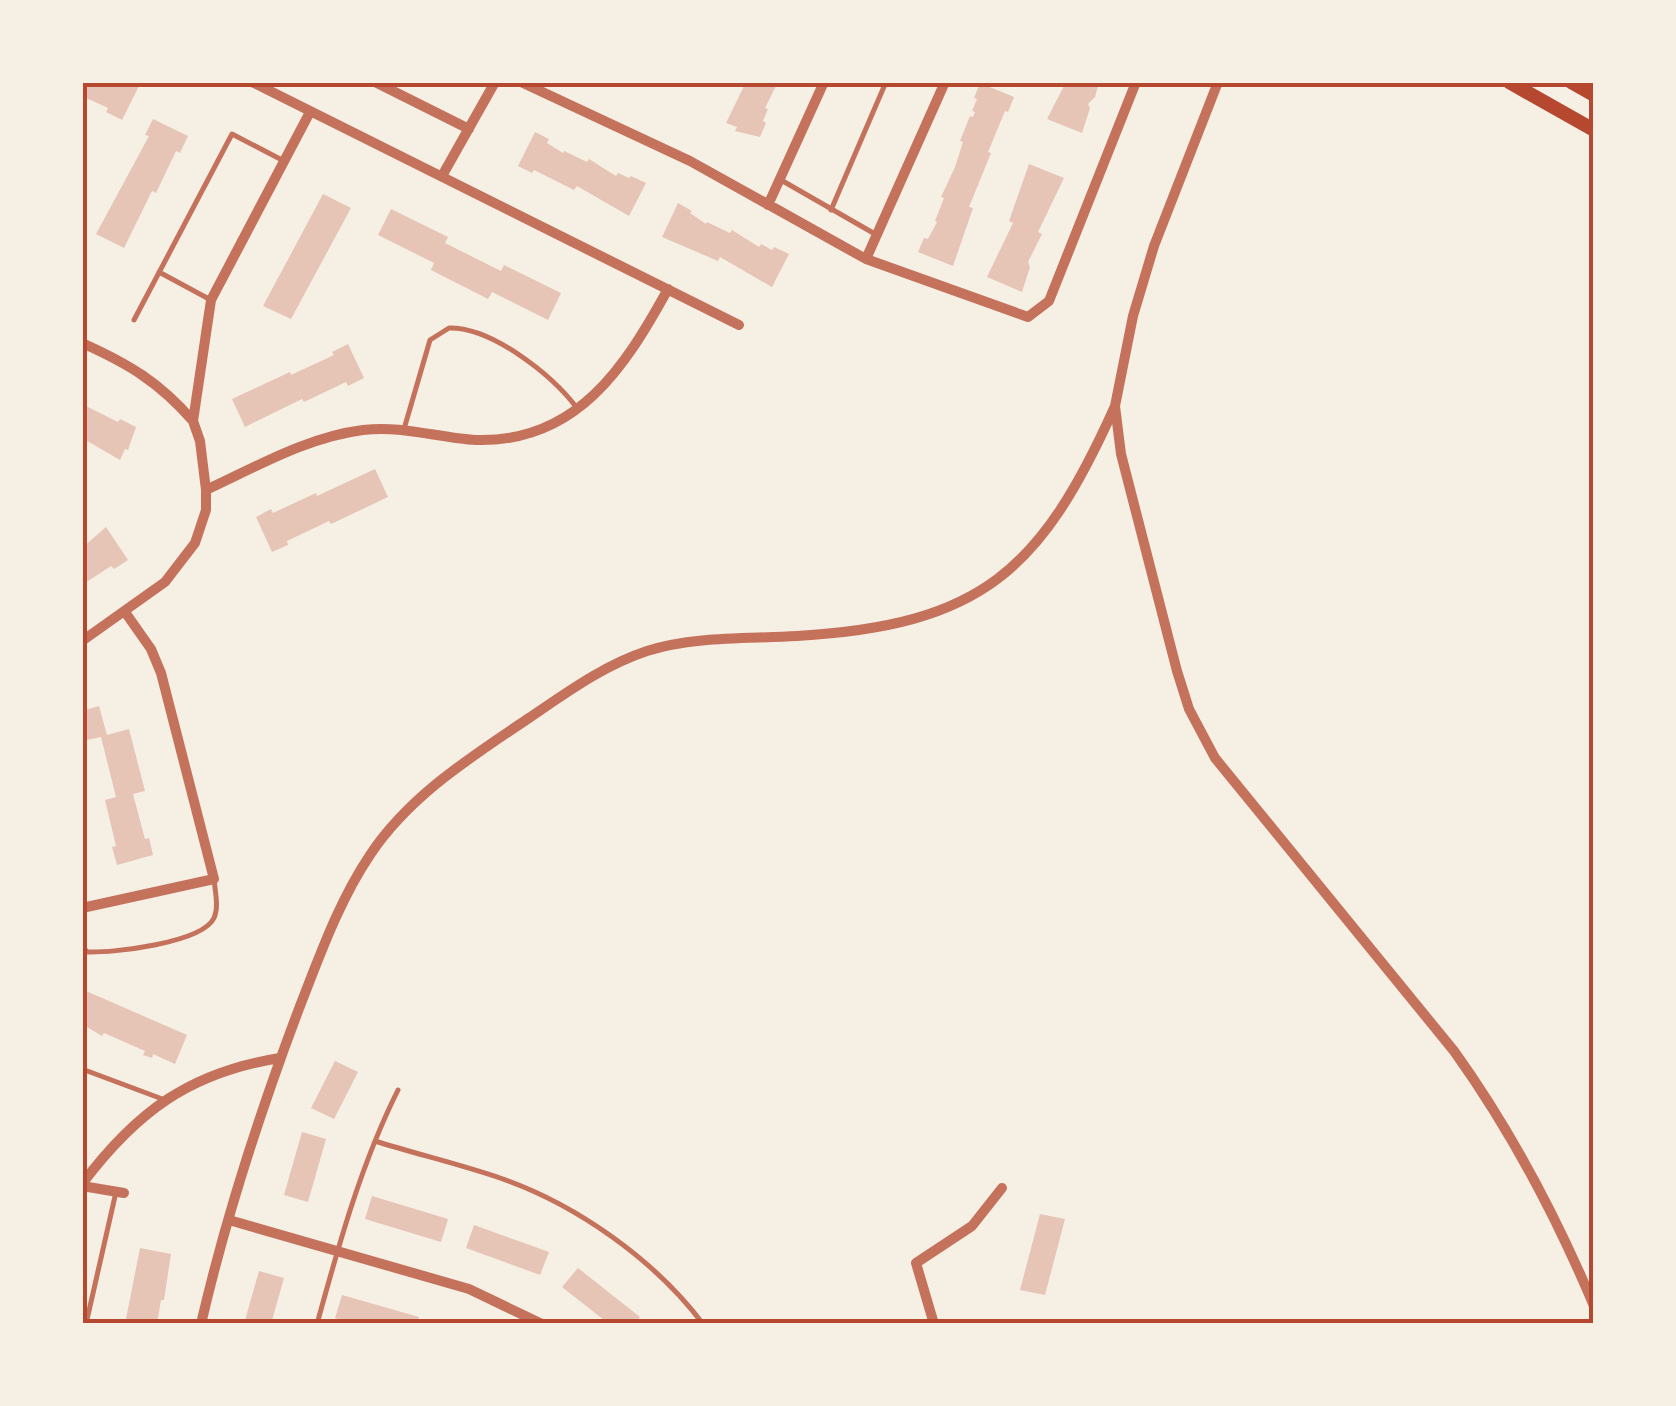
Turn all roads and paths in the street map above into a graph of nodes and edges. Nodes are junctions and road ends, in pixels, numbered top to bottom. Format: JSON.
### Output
{"nodes":[{"id":1,"x":252,"y":82,"type":"edge"},
{"id":2,"x":375,"y":82,"type":"edge"},
{"id":3,"x":495,"y":82,"type":"edge"},
{"id":4,"x":520,"y":82,"type":"edge"},
{"id":5,"x":824,"y":82,"type":"edge"},
{"id":6,"x":886,"y":82,"type":"edge"},
{"id":7,"x":945,"y":82,"type":"edge"},
{"id":8,"x":1136,"y":82,"type":"edge"},
{"id":9,"x":1218,"y":82,"type":"edge"},
{"id":10,"x":1509,"y":82,"type":"edge"},
{"id":11,"x":1570,"y":82,"type":"edge"},
{"id":12,"x":536,"y":86,"type":"edge"},
{"id":13,"x":1594,"y":95,"type":"edge"},
{"id":14,"x":310,"y":112,"type":"junction"},
{"id":15,"x":469,"y":129,"type":"junction"},
{"id":16,"x":1594,"y":130,"type":"edge"},
{"id":17,"x":282,"y":160,"type":"junction"},
{"id":18,"x":442,"y":176,"type":"junction"},
{"id":19,"x":779,"y":179,"type":"junction"},
{"id":20,"x":768,"y":204,"type":"junction"},
{"id":21,"x":831,"y":210,"type":"junction"},
{"id":22,"x":878,"y":235,"type":"junction"},
{"id":23,"x":866,"y":259,"type":"junction"},
{"id":24,"x":159,"y":272,"type":"junction"},
{"id":25,"x":668,"y":289,"type":"junction"},
{"id":26,"x":211,"y":300,"type":"junction"},
{"id":27,"x":134,"y":320,"type":"dead end"},
{"id":28,"x":739,"y":325,"type":"dead end"},
{"id":29,"x":82,"y":343,"type":"edge"},
{"id":30,"x":1114,"y":406,"type":"junction"},
{"id":31,"x":577,"y":408,"type":"junction"},
{"id":32,"x":193,"y":421,"type":"junction"},
{"id":33,"x":404,"y":430,"type":"junction"},
{"id":34,"x":206,"y":490,"type":"junction"},
{"id":35,"x":125,"y":612,"type":"junction"},
{"id":36,"x":82,"y":641,"type":"edge"},
{"id":37,"x":214,"y":879,"type":"junction"},
{"id":38,"x":82,"y":908,"type":"edge"},
{"id":39,"x":82,"y":944,"type":"edge"},
{"id":40,"x":280,"y":1058,"type":"junction"},
{"id":41,"x":82,"y":1070,"type":"edge"},
{"id":42,"x":398,"y":1090,"type":"dead end"},
{"id":43,"x":164,"y":1100,"type":"junction"},
{"id":44,"x":374,"y":1141,"type":"junction"},
{"id":45,"x":82,"y":1185,"type":"edge"},
{"id":46,"x":1002,"y":1188,"type":"dead end"},
{"id":47,"x":120,"y":1192,"type":"joint"},
{"id":48,"x":229,"y":1220,"type":"junction"},
{"id":49,"x":337,"y":1252,"type":"junction"},
{"id":50,"x":1594,"y":1306,"type":"edge"},
{"id":51,"x":86,"y":1324,"type":"edge"},
{"id":52,"x":201,"y":1324,"type":"edge"},
{"id":53,"x":317,"y":1324,"type":"edge"},
{"id":54,"x":542,"y":1324,"type":"edge"},
{"id":55,"x":703,"y":1324,"type":"edge"},
{"id":56,"x":934,"y":1324,"type":"edge"}],
"edges":[{"from":1,"to":14,"type":"street"},
{"from":2,"to":15,"type":"street"},
{"from":3,"to":15,"type":"street"},
{"from":4,"to":12,"type":"street"},
{"from":5,"to":19,"type":"street"},
{"from":6,"to":21,"type":"lane"},
{"from":7,"to":22,"type":"street"},
{"from":8,"to":23,"type":"street"},
{"from":9,"to":30,"type":"street"},
{"from":10,"to":16,"type":"main road"},
{"from":11,"to":13,"type":"main road"},
{"from":12,"to":20,"type":"street"},
{"from":14,"to":17,"type":"street"},
{"from":14,"to":18,"type":"street"},
{"from":15,"to":18,"type":"street"},
{"from":17,"to":24,"type":"lane"},
{"from":17,"to":26,"type":"street"},
{"from":18,"to":25,"type":"street"},
{"from":19,"to":20,"type":"street"},
{"from":19,"to":21,"type":"lane"},
{"from":20,"to":23,"type":"street"},
{"from":21,"to":22,"type":"lane"},
{"from":22,"to":23,"type":"street"},
{"from":24,"to":26,"type":"lane"},
{"from":24,"to":27,"type":"lane"},
{"from":25,"to":28,"type":"street"},
{"from":25,"to":31,"type":"street"},
{"from":26,"to":32,"type":"street"},
{"from":29,"to":32,"type":"street"},
{"from":30,"to":40,"type":"street"},
{"from":30,"to":50,"type":"street"},
{"from":31,"to":33,"type":"street"},
{"from":31,"to":33,"type":"lane"},
{"from":32,"to":34,"type":"street"},
{"from":33,"to":34,"type":"street"},
{"from":34,"to":35,"type":"street"},
{"from":35,"to":36,"type":"street"},
{"from":35,"to":37,"type":"street"},
{"from":37,"to":38,"type":"street"},
{"from":37,"to":39,"type":"lane"},
{"from":40,"to":43,"type":"street"},
{"from":40,"to":48,"type":"street"},
{"from":41,"to":43,"type":"lane"},
{"from":42,"to":44,"type":"lane"},
{"from":43,"to":45,"type":"street"},
{"from":44,"to":49,"type":"lane"},
{"from":44,"to":55,"type":"lane"},
{"from":45,"to":47,"type":"street"},
{"from":46,"to":56,"type":"street"},
{"from":47,"to":51,"type":"lane"},
{"from":48,"to":49,"type":"street"},
{"from":48,"to":52,"type":"street"},
{"from":49,"to":53,"type":"lane"},
{"from":49,"to":54,"type":"street"}]}
